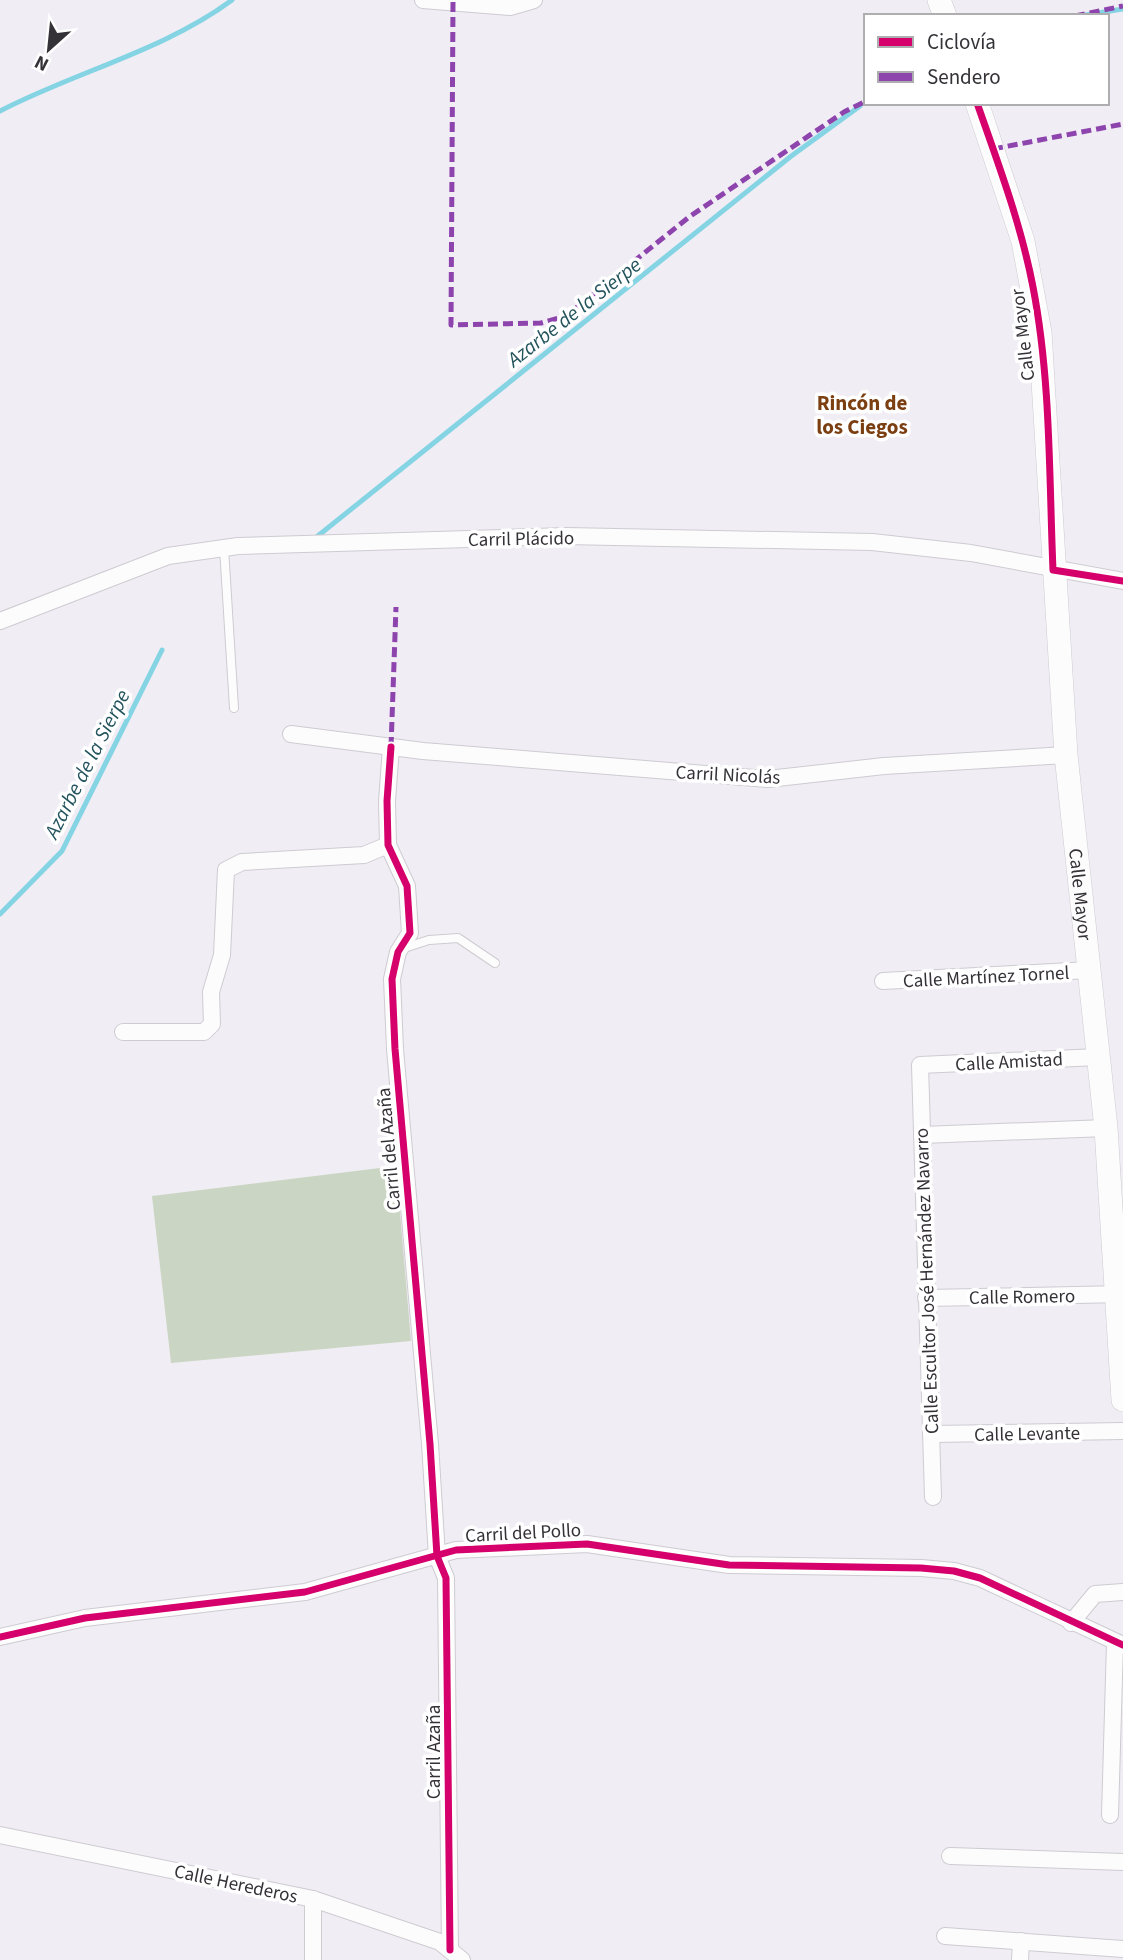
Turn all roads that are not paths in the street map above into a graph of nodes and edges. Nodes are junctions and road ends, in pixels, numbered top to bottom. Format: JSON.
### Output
{"nodes":[{"id":1,"x":423,"y":0,"type":"edge"},
{"id":2,"x":534,"y":0,"type":"edge"},
{"id":3,"x":978,"y":105,"type":"edge"},
{"id":4,"x":223,"y":548,"type":"junction"},
{"id":5,"x":1053,"y":570,"type":"junction"},
{"id":6,"x":1123,"y":581,"type":"edge"},
{"id":7,"x":0,"y":621,"type":"edge"},
{"id":8,"x":234,"y":708,"type":"dead end"},
{"id":9,"x":291,"y":734,"type":"dead end"},
{"id":10,"x":391,"y":747,"type":"junction"},
{"id":11,"x":1066,"y":755,"type":"junction"},
{"id":12,"x":388,"y":845,"type":"junction"},
{"id":13,"x":398,"y":952,"type":"junction"},
{"id":14,"x":495,"y":963,"type":"dead end"},
{"id":15,"x":1088,"y":970,"type":"junction"},
{"id":16,"x":883,"y":981,"type":"dead end"},
{"id":17,"x":123,"y":1032,"type":"dead end"},
{"id":18,"x":1098,"y":1057,"type":"junction"},
{"id":19,"x":920,"y":1065,"type":"joint"},
{"id":20,"x":1106,"y":1128,"type":"junction"},
{"id":21,"x":922,"y":1135,"type":"junction"},
{"id":22,"x":1121,"y":1294,"type":"edge"},
{"id":23,"x":926,"y":1298,"type":"junction"},
{"id":24,"x":1123,"y":1368,"type":"edge"},
{"id":25,"x":1123,"y":1400,"type":"edge"},
{"id":26,"x":1123,"y":1432,"type":"edge"},
{"id":27,"x":931,"y":1434,"type":"junction"},
{"id":28,"x":933,"y":1497,"type":"dead end"},
{"id":29,"x":437,"y":1556,"type":"junction"},
{"id":30,"x":1123,"y":1592,"type":"edge"},
{"id":31,"x":1071,"y":1623,"type":"junction"},
{"id":32,"x":0,"y":1637,"type":"edge"},
{"id":33,"x":1119,"y":1644,"type":"edge"},
{"id":34,"x":1118,"y":1695,"type":"edge"},
{"id":35,"x":1117,"y":1770,"type":"edge"},
{"id":36,"x":1110,"y":1815,"type":"dead end"},
{"id":37,"x":0,"y":1835,"type":"edge"},
{"id":38,"x":950,"y":1856,"type":"dead end"},
{"id":39,"x":1123,"y":1862,"type":"edge"},
{"id":40,"x":313,"y":1899,"type":"junction"},
{"id":41,"x":944,"y":1936,"type":"dead end"},
{"id":42,"x":1021,"y":1941,"type":"junction"},
{"id":43,"x":1123,"y":1949,"type":"edge"},
{"id":44,"x":456,"y":1955,"type":"edge"},
{"id":45,"x":313,"y":1960,"type":"edge"},
{"id":46,"x":1020,"y":1960,"type":"edge"}],
"edges":[{"from":1,"to":2,"type":"street"},
{"from":3,"to":5,"type":"main road","name":"Calle Mayor"},
{"from":4,"to":5,"type":"street","name":"Carril Plácido"},
{"from":4,"to":7,"type":"street","name":"Carril Plácido"},
{"from":4,"to":8,"type":"lane"},
{"from":5,"to":6,"type":"street","name":"Carril Plácido"},
{"from":5,"to":11,"type":"main road","name":"Calle Mayor"},
{"from":9,"to":10,"type":"street","name":"Carril Nicolás"},
{"from":10,"to":11,"type":"street","name":"Carril Nicolás"},
{"from":10,"to":12,"type":"street","name":"Carril del Azaña"},
{"from":11,"to":15,"type":"main road","name":"Calle Mayor"},
{"from":12,"to":13,"type":"street","name":"Carril del Azaña"},
{"from":12,"to":17,"type":"street"},
{"from":13,"to":14,"type":"lane"},
{"from":13,"to":29,"type":"street","name":"Carril del Azaña"},
{"from":15,"to":16,"type":"street","name":"Calle Martínez Tornel"},
{"from":15,"to":18,"type":"main road","name":"Calle Mayor"},
{"from":18,"to":19,"type":"street","name":"Calle Amistad"},
{"from":18,"to":20,"type":"main road","name":"Calle Mayor"},
{"from":19,"to":21,"type":"street","name":"Calle Escultor José Hernández Navarro"},
{"from":20,"to":21,"type":"street"},
{"from":20,"to":22,"type":"main road","name":"Calle Mayor"},
{"from":21,"to":23,"type":"street","name":"Calle Escultor José Hernández Navarro"},
{"from":22,"to":23,"type":"street","name":"Calle Romero"},
{"from":22,"to":24,"type":"main road","name":"Calle Mayor"},
{"from":23,"to":27,"type":"street","name":"Calle Escultor José Hernández Navarro"},
{"from":24,"to":25,"type":"main road","name":"Calle Mayor"},
{"from":26,"to":27,"type":"street","name":"Calle Levante"},
{"from":27,"to":28,"type":"street","name":"Calle Escultor José Hernández Navarro"},
{"from":29,"to":31,"type":"street","name":"Carril del Pollo"},
{"from":29,"to":32,"type":"street","name":"Carril del Pollo"},
{"from":29,"to":44,"type":"street","name":"Carril Azaña"},
{"from":30,"to":31,"type":"street"},
{"from":31,"to":33,"type":"street","name":"Carril del Pollo"},
{"from":33,"to":34,"type":"street"},
{"from":34,"to":35,"type":"street"},
{"from":35,"to":36,"type":"street"},
{"from":37,"to":40,"type":"street","name":"Calle Herederos"},
{"from":38,"to":39,"type":"street"},
{"from":40,"to":44,"type":"street","name":"Calle Herederos"},
{"from":40,"to":45,"type":"street"},
{"from":41,"to":42,"type":"street"},
{"from":42,"to":43,"type":"street"},
{"from":42,"to":46,"type":"street"}]}
